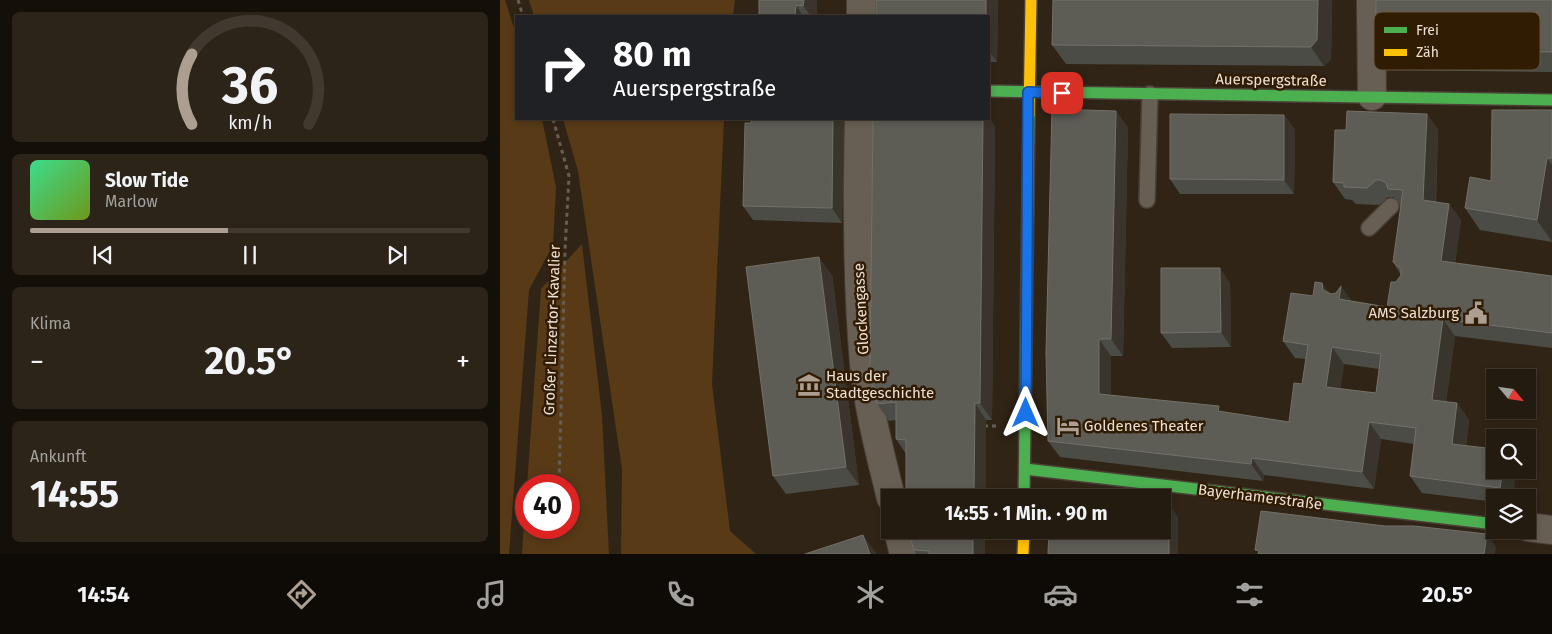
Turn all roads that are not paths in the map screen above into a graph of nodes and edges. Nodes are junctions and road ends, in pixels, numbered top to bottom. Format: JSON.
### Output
{"nodes":[{"id":1,"x":861,"y":0,"type":"edge"},
{"id":2,"x":1031,"y":0,"type":"edge"},
{"id":3,"x":1371,"y":0,"type":"edge"},
{"id":4,"x":860,"y":15,"type":"edge"},
{"id":5,"x":990,"y":90,"type":"edge"},
{"id":6,"x":1028,"y":92,"type":"junction"},
{"id":7,"x":1150,"y":94,"type":"junction"},
{"id":8,"x":1372,"y":96,"type":"junction"},
{"id":9,"x":1552,"y":100,"type":"edge"},
{"id":10,"x":859,"y":120,"type":"edge"},
{"id":11,"x":1147,"y":200,"type":"dead end"},
{"id":12,"x":1391,"y":206,"type":"edge"},
{"id":13,"x":1369,"y":228,"type":"dead end"},
{"id":14,"x":1025,"y":469,"type":"junction"},
{"id":15,"x":889,"y":489,"type":"edge"},
{"id":16,"x":1024,"y":489,"type":"edge"},
{"id":17,"x":1486,"y":523,"type":"edge"},
{"id":18,"x":1536,"y":529,"type":"edge"},
{"id":19,"x":1552,"y":530,"type":"edge"},
{"id":20,"x":900,"y":539,"type":"edge"},
{"id":21,"x":1024,"y":539,"type":"edge"},
{"id":22,"x":904,"y":554,"type":"edge"},
{"id":23,"x":1023,"y":554,"type":"edge"}],
"edges":[{"from":1,"to":4,"type":"street"},
{"from":2,"to":6,"type":"street"},
{"from":3,"to":8,"type":"street"},
{"from":5,"to":6,"type":"street","name":"Auerspergstraße"},
{"from":6,"to":7,"type":"street","name":"Auerspergstraße"},
{"from":6,"to":14,"type":"street"},
{"from":7,"to":8,"type":"street","name":"Auerspergstraße"},
{"from":7,"to":11,"type":"lane"},
{"from":8,"to":9,"type":"street","name":"Auerspergstraße"},
{"from":10,"to":15,"type":"street","name":"Glockengasse"},
{"from":12,"to":13,"type":"lane"},
{"from":14,"to":16,"type":"street"},
{"from":14,"to":17,"type":"street","name":"Bayerhamerstraße"},
{"from":18,"to":19,"type":"street"},
{"from":20,"to":22,"type":"street"},
{"from":21,"to":23,"type":"street"}]}
